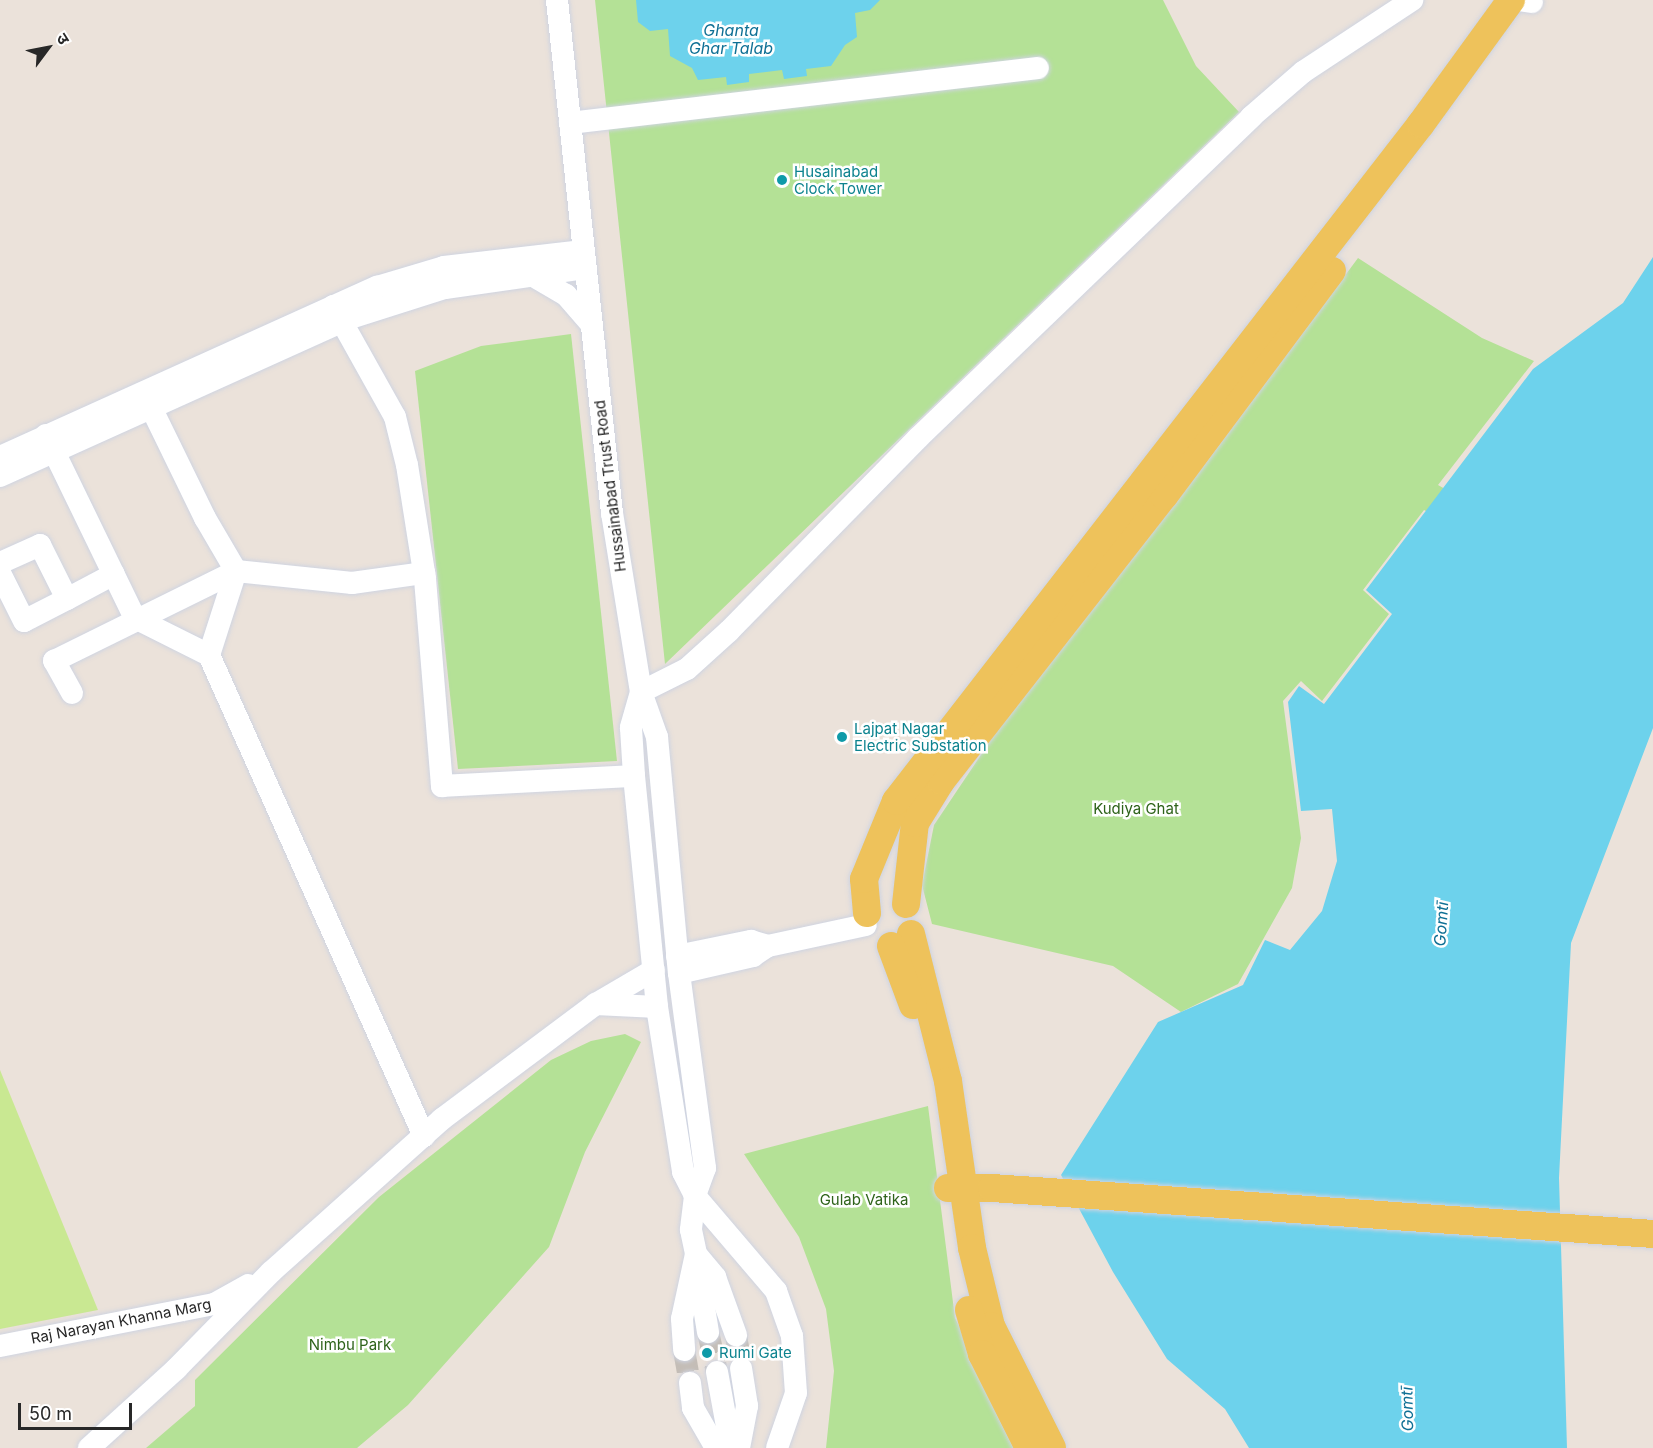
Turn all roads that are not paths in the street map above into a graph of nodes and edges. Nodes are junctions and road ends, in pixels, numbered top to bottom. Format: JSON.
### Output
{"nodes":[{"id":1,"x":557,"y":0,"type":"edge"},
{"id":2,"x":1413,"y":0,"type":"edge"},
{"id":3,"x":1524,"y":1,"type":"edge"},
{"id":4,"x":1038,"y":68,"type":"dead end"},
{"id":5,"x":570,"y":123,"type":"junction"},
{"id":6,"x":579,"y":214,"type":"junction"},
{"id":7,"x":584,"y":259,"type":"junction"},
{"id":8,"x":530,"y":265,"type":"junction"},
{"id":9,"x":337,"y":314,"type":"junction"},
{"id":10,"x":591,"y":324,"type":"junction"},
{"id":11,"x":147,"y":400,"type":"junction"},
{"id":12,"x":50,"y":443,"type":"junction"},
{"id":13,"x":0,"y":457,"type":"edge"},
{"id":14,"x":0,"y":476,"type":"edge"},
{"id":15,"x":0,"y":563,"type":"edge"},
{"id":16,"x":236,"y":571,"type":"junction"},
{"id":17,"x":0,"y":573,"type":"edge"},
{"id":18,"x":424,"y":573,"type":"junction"},
{"id":19,"x":114,"y":574,"type":"junction"},
{"id":20,"x":68,"y":599,"type":"junction"},
{"id":21,"x":135,"y":618,"type":"junction"},
{"id":22,"x":210,"y":655,"type":"junction"},
{"id":23,"x":641,"y":692,"type":"junction"},
{"id":24,"x":72,"y":693,"type":"dead end"},
{"id":25,"x":634,"y":776,"type":"junction"},
{"id":26,"x":906,"y":904,"type":"junction"},
{"id":27,"x":866,"y":919,"type":"junction"},
{"id":28,"x":901,"y":940,"type":"junction"},
{"id":29,"x":678,"y":964,"type":"junction"},
{"id":30,"x":654,"y":970,"type":"junction"},
{"id":31,"x":596,"y":1004,"type":"junction"},
{"id":32,"x":657,"y":1006,"type":"junction"},
{"id":33,"x":423,"y":1136,"type":"junction"},
{"id":34,"x":968,"y":1187,"type":"junction"},
{"id":35,"x":695,"y":1196,"type":"junction"},
{"id":36,"x":1653,"y":1234,"type":"edge"},
{"id":37,"x":696,"y":1254,"type":"junction"},
{"id":38,"x":271,"y":1272,"type":"junction"},
{"id":39,"x":708,"y":1332,"type":"tunnel mouth"},
{"id":40,"x":736,"y":1335,"type":"tunnel mouth"},
{"id":41,"x":0,"y":1346,"type":"edge"},
{"id":42,"x":684,"y":1350,"type":"tunnel mouth"},
{"id":43,"x":741,"y":1368,"type":"tunnel mouth"},
{"id":44,"x":717,"y":1372,"type":"tunnel mouth"},
{"id":45,"x":690,"y":1383,"type":"tunnel mouth"},
{"id":46,"x":89,"y":1448,"type":"edge"},
{"id":47,"x":716,"y":1448,"type":"edge"},
{"id":48,"x":731,"y":1448,"type":"edge"},
{"id":49,"x":739,"y":1448,"type":"edge"},
{"id":50,"x":777,"y":1448,"type":"edge"},
{"id":51,"x":1029,"y":1448,"type":"edge"},
{"id":52,"x":1052,"y":1448,"type":"edge"}],
"edges":[{"from":1,"to":5,"type":"street","name":"Hussainabad Trust Road"},
{"from":2,"to":23,"type":"street"},
{"from":3,"to":26,"type":"main road"},
{"from":3,"to":27,"type":"main road"},
{"from":4,"to":5,"type":"street"},
{"from":5,"to":6,"type":"street","name":"Hussainabad Trust Road"},
{"from":6,"to":7,"type":"street","name":"Hussainabad Trust Road"},
{"from":6,"to":8,"type":"street"},
{"from":7,"to":8,"type":"street"},
{"from":7,"to":10,"type":"street","name":"Hussainabad Trust Road"},
{"from":8,"to":9,"type":"street"},
{"from":8,"to":10,"type":"street"},
{"from":9,"to":11,"type":"street"},
{"from":9,"to":18,"type":"street"},
{"from":10,"to":23,"type":"street","name":"Hussainabad Trust Road"},
{"from":11,"to":12,"type":"street"},
{"from":11,"to":16,"type":"street"},
{"from":12,"to":13,"type":"street"},
{"from":12,"to":14,"type":"street"},
{"from":12,"to":19,"type":"street"},
{"from":15,"to":20,"type":"street"},
{"from":16,"to":18,"type":"street"},
{"from":16,"to":21,"type":"street"},
{"from":16,"to":22,"type":"street"},
{"from":17,"to":20,"type":"street"},
{"from":18,"to":25,"type":"street"},
{"from":19,"to":20,"type":"street"},
{"from":19,"to":21,"type":"street"},
{"from":21,"to":22,"type":"street"},
{"from":21,"to":24,"type":"street"},
{"from":22,"to":33,"type":"street"},
{"from":23,"to":25,"type":"street","name":"Hussainabad Trust Road"},
{"from":23,"to":29,"type":"street"},
{"from":25,"to":30,"type":"street","name":"Hussainabad Trust Road"},
{"from":26,"to":27,"type":"main road"},
{"from":26,"to":28,"type":"main road"},
{"from":27,"to":28,"type":"main road"},
{"from":27,"to":29,"type":"street"},
{"from":28,"to":34,"type":"main road"},
{"from":29,"to":35,"type":"street"},
{"from":30,"to":31,"type":"street"},
{"from":30,"to":32,"type":"street","name":"Hussainabad Trust Road"},
{"from":31,"to":32,"type":"street"},
{"from":31,"to":33,"type":"street"},
{"from":32,"to":35,"type":"street","name":"Hussainabad Trust Road"},
{"from":33,"to":38,"type":"street"},
{"from":34,"to":36,"type":"main road"},
{"from":34,"to":51,"type":"main road"},
{"from":34,"to":52,"type":"main road"},
{"from":35,"to":37,"type":"street"},
{"from":35,"to":50,"type":"street","name":"Hussainabad Trust Road"},
{"from":37,"to":39,"type":"street"},
{"from":37,"to":40,"type":"street"},
{"from":37,"to":42,"type":"street"},
{"from":38,"to":41,"type":"street","name":"Raj Narayan Khanna Marg"},
{"from":38,"to":46,"type":"street"},
{"from":43,"to":49,"type":"street"},
{"from":44,"to":48,"type":"street"},
{"from":45,"to":47,"type":"street"}]}
